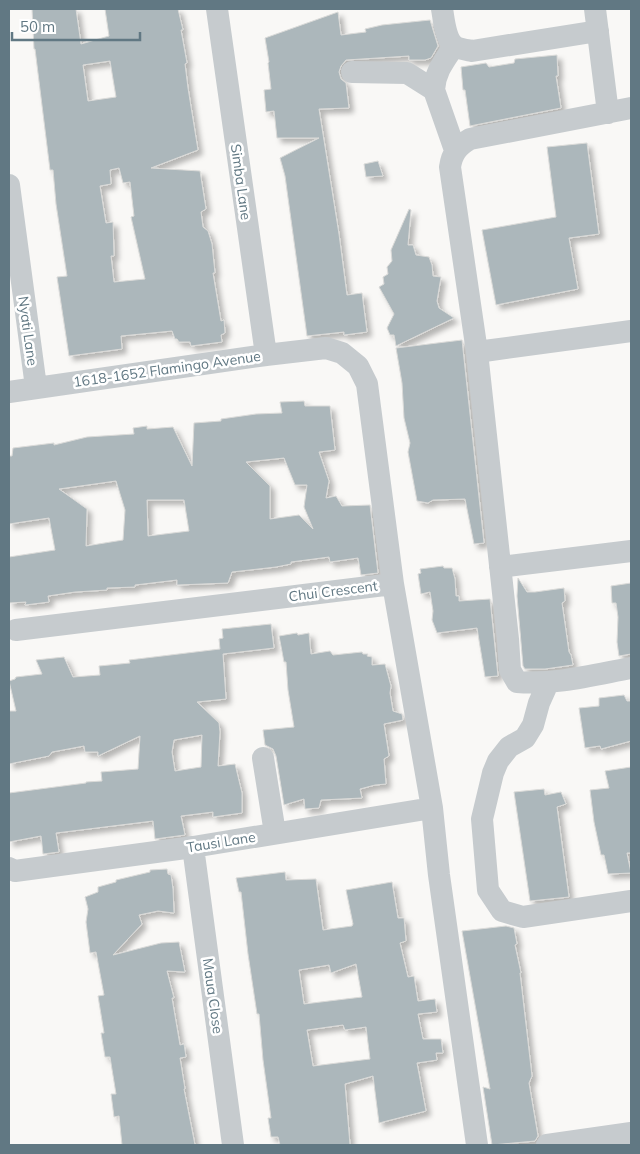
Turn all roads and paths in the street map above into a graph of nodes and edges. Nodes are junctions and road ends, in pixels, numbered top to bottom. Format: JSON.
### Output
{"nodes":[{"id":1,"x":217,"y":9,"type":"edge"},
{"id":2,"x":442,"y":9,"type":"edge"},
{"id":3,"x":595,"y":9,"type":"edge"},
{"id":4,"x":598,"y":31,"type":"junction"},
{"id":5,"x":454,"y":46,"type":"junction"},
{"id":6,"x":352,"y":72,"type":"dead end"},
{"id":7,"x":434,"y":90,"type":"junction"},
{"id":8,"x":631,"y":108,"type":"edge"},
{"id":9,"x":608,"y":113,"type":"junction"},
{"id":10,"x":455,"y":150,"type":"junction"},
{"id":11,"x":9,"y":185,"type":"edge"},
{"id":12,"x":631,"y":331,"type":"edge"},
{"id":13,"x":326,"y":348,"type":"joint"},
{"id":14,"x":477,"y":352,"type":"junction"},
{"id":15,"x":266,"y":355,"type":"junction"},
{"id":16,"x":36,"y":387,"type":"junction"},
{"id":17,"x":9,"y":392,"type":"edge"},
{"id":18,"x":631,"y":551,"type":"edge"},
{"id":19,"x":500,"y":568,"type":"junction"},
{"id":20,"x":393,"y":584,"type":"junction"},
{"id":21,"x":16,"y":630,"type":"dead end"},
{"id":22,"x":631,"y":668,"type":"edge"},
{"id":23,"x":548,"y":683,"type":"junction"},
{"id":24,"x":263,"y":758,"type":"dead end"},
{"id":25,"x":432,"y":808,"type":"junction"},
{"id":26,"x":275,"y":833,"type":"junction"},
{"id":27,"x":193,"y":847,"type":"junction"},
{"id":28,"x":11,"y":873,"type":"edge"},
{"id":29,"x":631,"y":901,"type":"edge"},
{"id":30,"x":631,"y":1133,"type":"edge"},
{"id":31,"x":233,"y":1145,"type":"edge"},
{"id":32,"x":477,"y":1145,"type":"edge"},
{"id":33,"x":547,"y":1145,"type":"edge"}],
"edges":[{"from":1,"to":15,"type":"street","name":"Simba Lane"},
{"from":2,"to":5,"type":"street"},
{"from":3,"to":4,"type":"street"},
{"from":4,"to":5,"type":"street"},
{"from":4,"to":9,"type":"street"},
{"from":5,"to":7,"type":"street"},
{"from":6,"to":7,"type":"street"},
{"from":7,"to":10,"type":"street"},
{"from":8,"to":9,"type":"street"},
{"from":9,"to":10,"type":"street"},
{"from":10,"to":14,"type":"street"},
{"from":11,"to":16,"type":"street","name":"Nyati Lane"},
{"from":12,"to":14,"type":"street"},
{"from":13,"to":15,"type":"street","name":"1618-1652 Flamingo Avenue"},
{"from":13,"to":20,"type":"street","name":"Chui Crescent"},
{"from":14,"to":19,"type":"street"},
{"from":15,"to":16,"type":"street","name":"1618-1652 Flamingo Avenue"},
{"from":16,"to":17,"type":"street","name":"1618-1652 Flamingo Avenue"},
{"from":18,"to":19,"type":"street"},
{"from":19,"to":23,"type":"street"},
{"from":20,"to":21,"type":"street","name":"Chui Crescent"},
{"from":20,"to":25,"type":"street"},
{"from":22,"to":23,"type":"street"},
{"from":23,"to":29,"type":"street"},
{"from":24,"to":26,"type":"street"},
{"from":25,"to":26,"type":"street","name":"Tausi Lane"},
{"from":25,"to":32,"type":"street"},
{"from":26,"to":27,"type":"street","name":"Tausi Lane"},
{"from":27,"to":28,"type":"street","name":"Tausi Lane"},
{"from":27,"to":31,"type":"street","name":"Maua Close"},
{"from":30,"to":33,"type":"street"}]}
